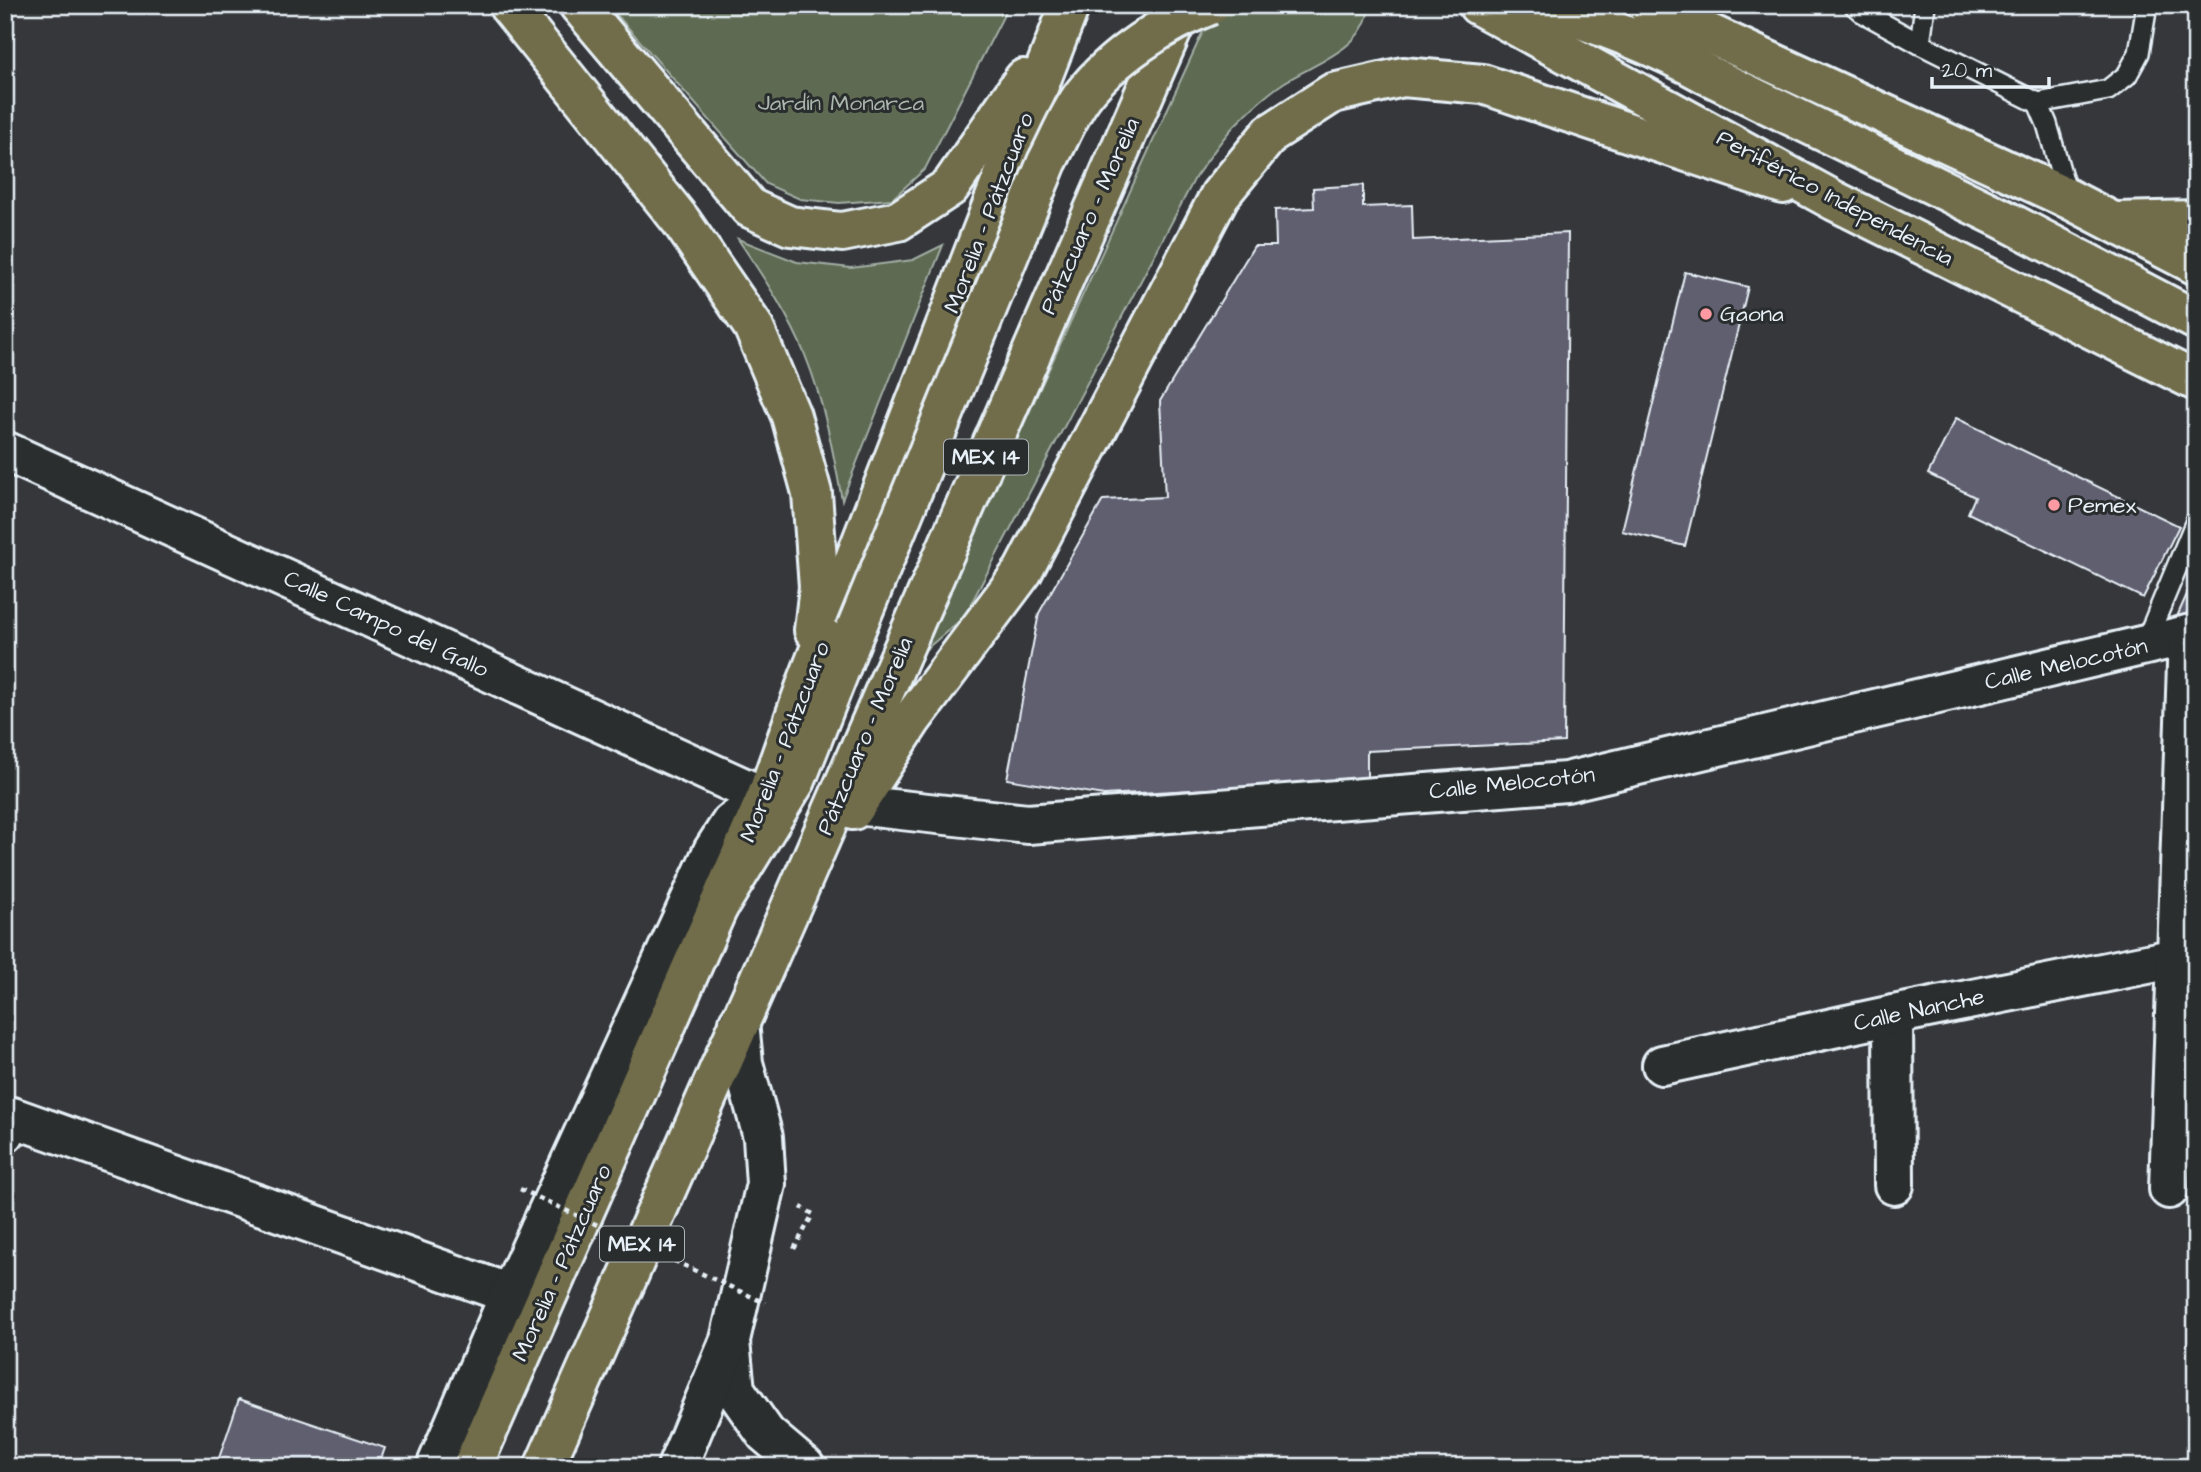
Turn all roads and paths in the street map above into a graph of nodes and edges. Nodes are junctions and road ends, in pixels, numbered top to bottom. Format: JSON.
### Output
{"nodes":[{"id":1,"x":508,"y":5,"type":"edge"},
{"id":2,"x":579,"y":5,"type":"edge"},
{"id":3,"x":1183,"y":5,"type":"edge"},
{"id":4,"x":1210,"y":5,"type":"edge"},
{"id":5,"x":1478,"y":5,"type":"edge"},
{"id":6,"x":1534,"y":5,"type":"edge"},
{"id":7,"x":1647,"y":5,"type":"edge"},
{"id":8,"x":1854,"y":5,"type":"edge"},
{"id":9,"x":1925,"y":5,"type":"edge"},
{"id":10,"x":2147,"y":5,"type":"edge"},
{"id":11,"x":1065,"y":15,"type":"edge"},
{"id":12,"x":1920,"y":44,"type":"junction"},
{"id":13,"x":2038,"y":103,"type":"junction"},
{"id":14,"x":2069,"y":199,"type":"junction"},
{"id":15,"x":1835,"y":201,"type":"junction"},
{"id":16,"x":2196,"y":220,"type":"edge"},
{"id":17,"x":2114,"y":222,"type":"junction"},
{"id":18,"x":2196,"y":265,"type":"edge"},
{"id":19,"x":2196,"y":320,"type":"edge"},
{"id":20,"x":2196,"y":382,"type":"edge"},
{"id":21,"x":5,"y":451,"type":"edge"},
{"id":22,"x":2196,"y":521,"type":"edge"},
{"id":23,"x":2192,"y":634,"type":"edge"},
{"id":24,"x":2144,"y":646,"type":"junction"},
{"id":25,"x":808,"y":680,"type":"junction"},
{"id":26,"x":766,"y":798,"type":"junction"},
{"id":27,"x":856,"y":806,"type":"junction"},
{"id":28,"x":717,"y":909,"type":"junction"},
{"id":29,"x":790,"y":909,"type":"junction"},
{"id":30,"x":2177,"y":958,"type":"junction"},
{"id":31,"x":1893,"y":1015,"type":"junction"},
{"id":32,"x":739,"y":1022,"type":"junction"},
{"id":33,"x":1662,"y":1065,"type":"dead end"},
{"id":34,"x":5,"y":1133,"type":"edge"},
{"id":35,"x":1894,"y":1185,"type":"dead end"},
{"id":36,"x":520,"y":1189,"type":"dead end"},
{"id":37,"x":2169,"y":1189,"type":"dead end"},
{"id":38,"x":526,"y":1300,"type":"junction"},
{"id":39,"x":765,"y":1303,"type":"dead end"},
{"id":40,"x":730,"y":1340,"type":"junction"},
{"id":41,"x":436,"y":1467,"type":"edge"},
{"id":42,"x":472,"y":1467,"type":"edge"},
{"id":43,"x":544,"y":1467,"type":"edge"},
{"id":44,"x":677,"y":1467,"type":"edge"},
{"id":45,"x":805,"y":1467,"type":"edge"}],
"edges":[{"from":1,"to":25,"type":"main road"},
{"from":2,"to":11,"type":"main road"},
{"from":3,"to":29,"type":"main road","name":"Pátzcuaro - Morelia","number":"MEX 14"},
{"from":4,"to":28,"type":"main road","bridge":true},
{"from":5,"to":15,"type":"main road","name":"Periférico Independencia"},
{"from":6,"to":19,"type":"main road"},
{"from":7,"to":14,"type":"main road"},
{"from":8,"to":12,"type":"lane"},
{"from":9,"to":12,"type":"lane"},
{"from":10,"to":13,"type":"lane"},
{"from":11,"to":25,"type":"main road","name":"Morelia - Pátzcuaro"},
{"from":12,"to":13,"type":"lane"},
{"from":13,"to":14,"type":"lane"},
{"from":14,"to":17,"type":"main road"},
{"from":15,"to":20,"type":"main road","name":"Periférico Independencia"},
{"from":15,"to":27,"type":"main road"},
{"from":16,"to":17,"type":"main road"},
{"from":17,"to":18,"type":"main road"},
{"from":21,"to":26,"type":"street","name":"Calle Campo del Gallo"},
{"from":22,"to":24,"type":"lane"},
{"from":23,"to":24,"type":"street","name":"Calle Melocotón"},
{"from":23,"to":30,"type":"street"},
{"from":24,"to":27,"type":"street","name":"Calle Melocotón"},
{"from":25,"to":26,"type":"main road","name":"Morelia - Pátzcuaro"},
{"from":26,"to":28,"type":"main road","name":"Morelia - Pátzcuaro"},
{"from":26,"to":38,"type":"street"},
{"from":27,"to":29,"type":"main road"},
{"from":28,"to":38,"type":"main road","name":"Morelia - Pátzcuaro"},
{"from":29,"to":32,"type":"main road","name":"Pátzcuaro - Morelia","number":"MEX 14"},
{"from":30,"to":31,"type":"street","name":"Calle Nanche"},
{"from":30,"to":37,"type":"street"},
{"from":31,"to":33,"type":"street","name":"Calle Nanche"},
{"from":31,"to":35,"type":"street"},
{"from":32,"to":40,"type":"street"},
{"from":32,"to":43,"type":"main road","name":"Pátzcuaro - Morelia","number":"MEX 14"},
{"from":34,"to":38,"type":"street"},
{"from":36,"to":39,"type":"path","bridge":true},
{"from":38,"to":41,"type":"street"},
{"from":38,"to":42,"type":"main road","name":"Morelia - Pátzcuaro"},
{"from":40,"to":44,"type":"street"},
{"from":40,"to":45,"type":"street"}]}
